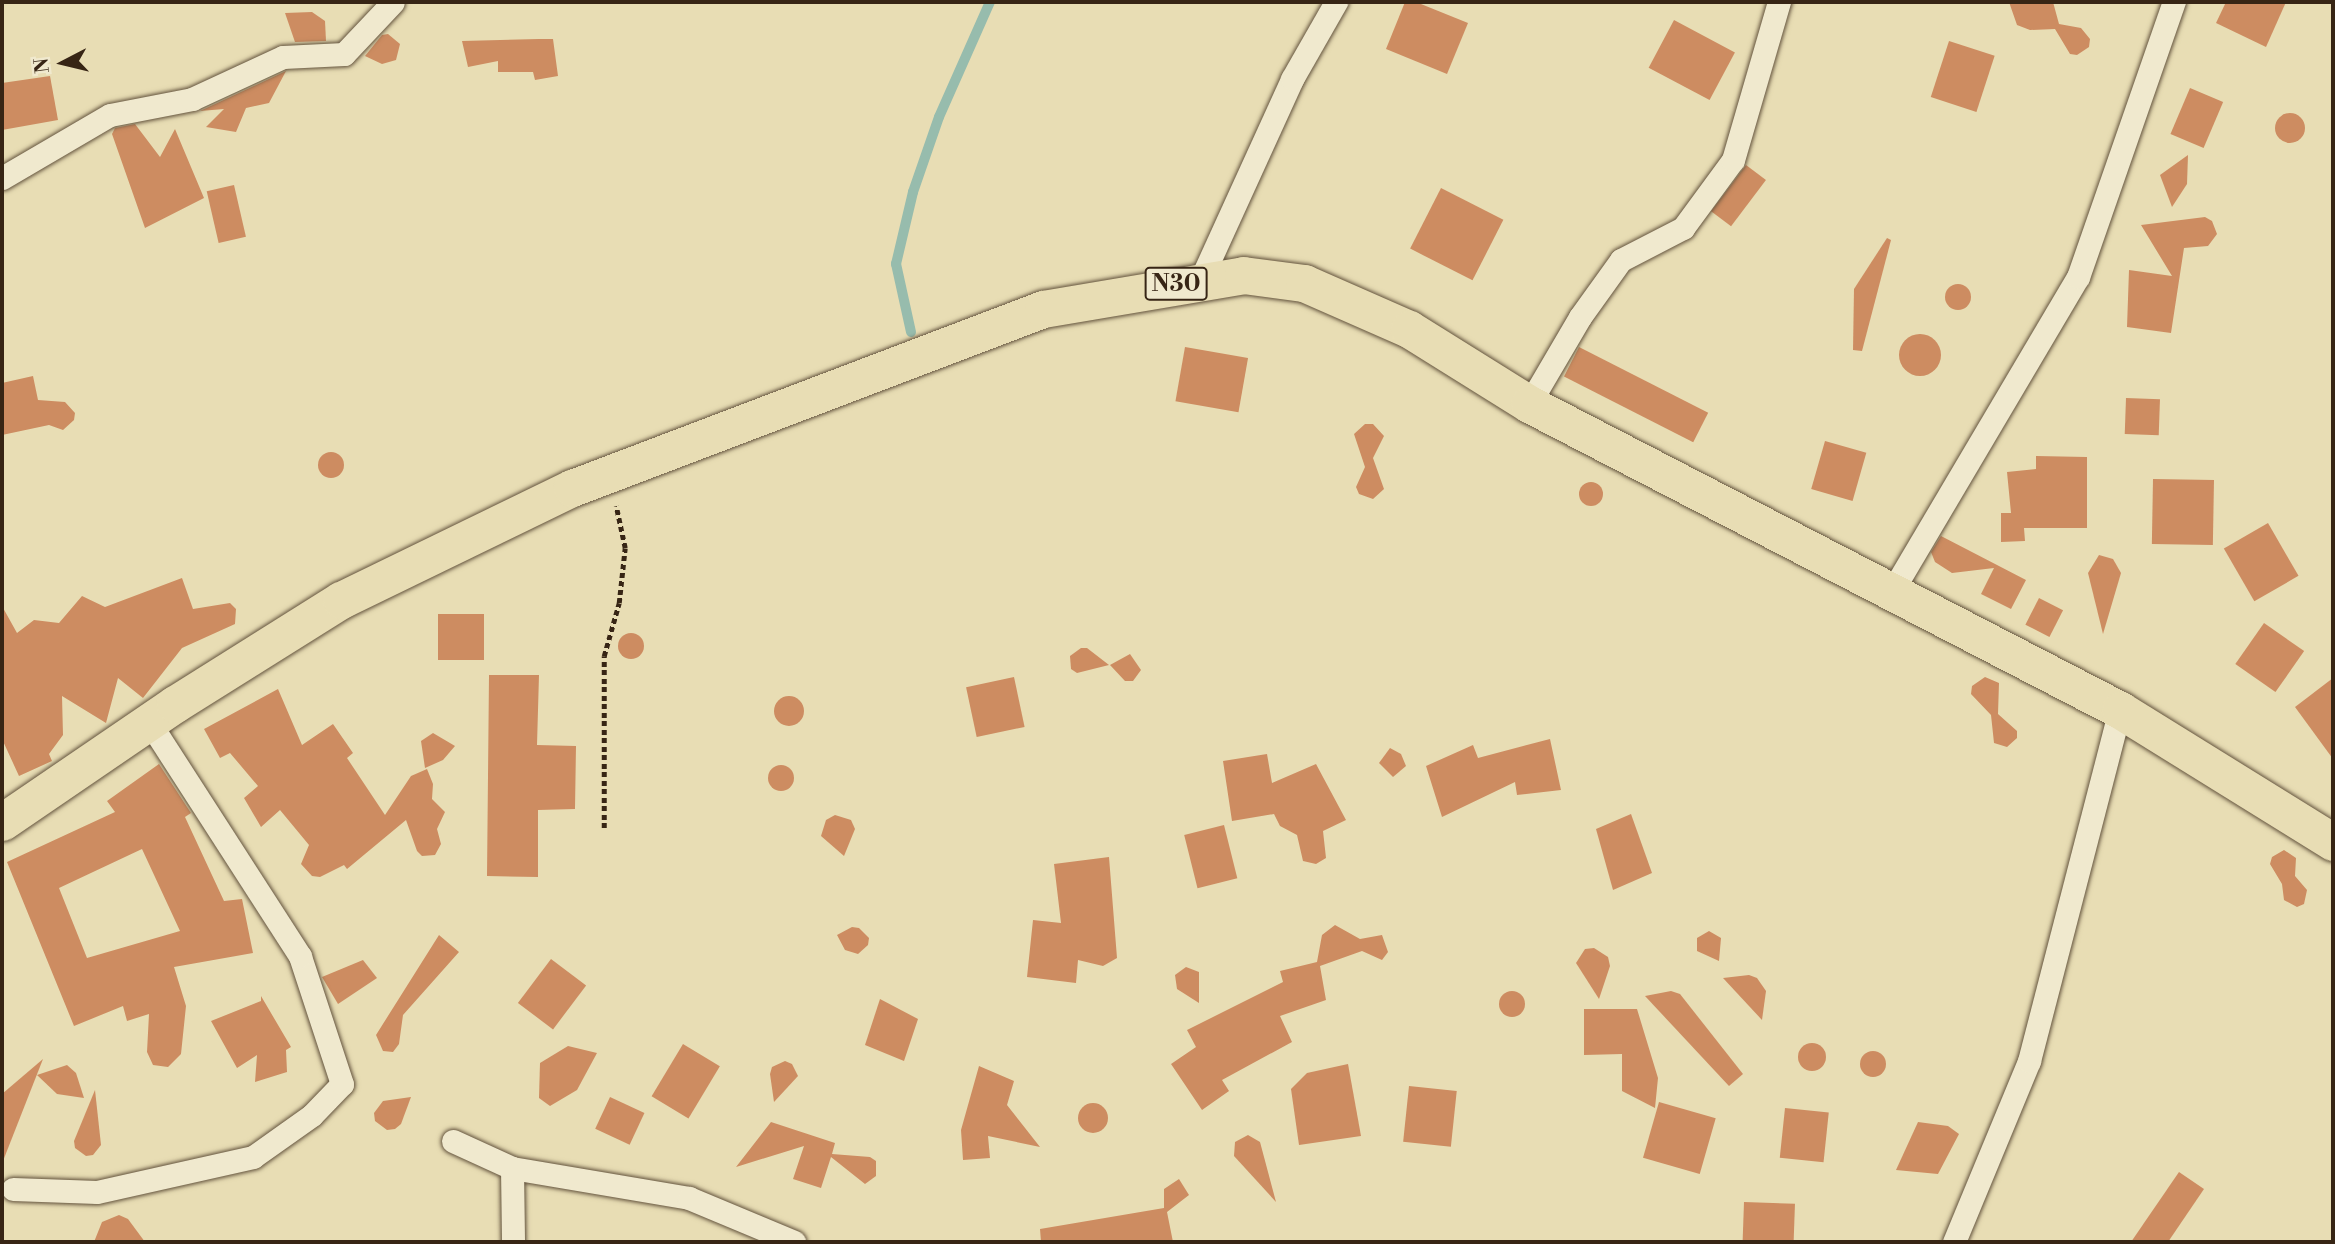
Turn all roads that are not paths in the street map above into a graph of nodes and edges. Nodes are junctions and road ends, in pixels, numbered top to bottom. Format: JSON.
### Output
{"nodes":[{"id":1,"x":393,"y":2,"type":"edge"},
{"id":2,"x":1336,"y":2,"type":"edge"},
{"id":3,"x":1779,"y":2,"type":"edge"},
{"id":4,"x":2174,"y":2,"type":"edge"},
{"id":5,"x":2,"y":178,"type":"edge"},
{"id":6,"x":1201,"y":279,"type":"junction"},
{"id":7,"x":1529,"y":404,"type":"junction"},
{"id":8,"x":1891,"y":593,"type":"junction"},
{"id":9,"x":2120,"y":710,"type":"junction"},
{"id":10,"x":149,"y":722,"type":"junction"},
{"id":11,"x":2,"y":822,"type":"edge"},
{"id":12,"x":2333,"y":842,"type":"edge"},
{"id":13,"x":453,"y":1141,"type":"dead end"},
{"id":14,"x":512,"y":1168,"type":"junction"},
{"id":15,"x":13,"y":1189,"type":"dead end"},
{"id":16,"x":513,"y":1242,"type":"edge"},
{"id":17,"x":794,"y":1242,"type":"edge"},
{"id":18,"x":1954,"y":1242,"type":"edge"}],
"edges":[{"from":1,"to":5,"type":"street"},
{"from":2,"to":6,"type":"street"},
{"from":3,"to":7,"type":"street"},
{"from":4,"to":8,"type":"street"},
{"from":6,"to":7,"type":"main road","number":"N30"},
{"from":6,"to":10,"type":"main road","number":"N30"},
{"from":7,"to":8,"type":"main road","number":"N30"},
{"from":8,"to":9,"type":"main road","number":"N30"},
{"from":9,"to":12,"type":"main road","number":"N30"},
{"from":9,"to":18,"type":"street"},
{"from":10,"to":11,"type":"main road","number":"N30"},
{"from":10,"to":15,"type":"street"},
{"from":13,"to":14,"type":"street"},
{"from":14,"to":16,"type":"street"},
{"from":14,"to":17,"type":"street"}]}
